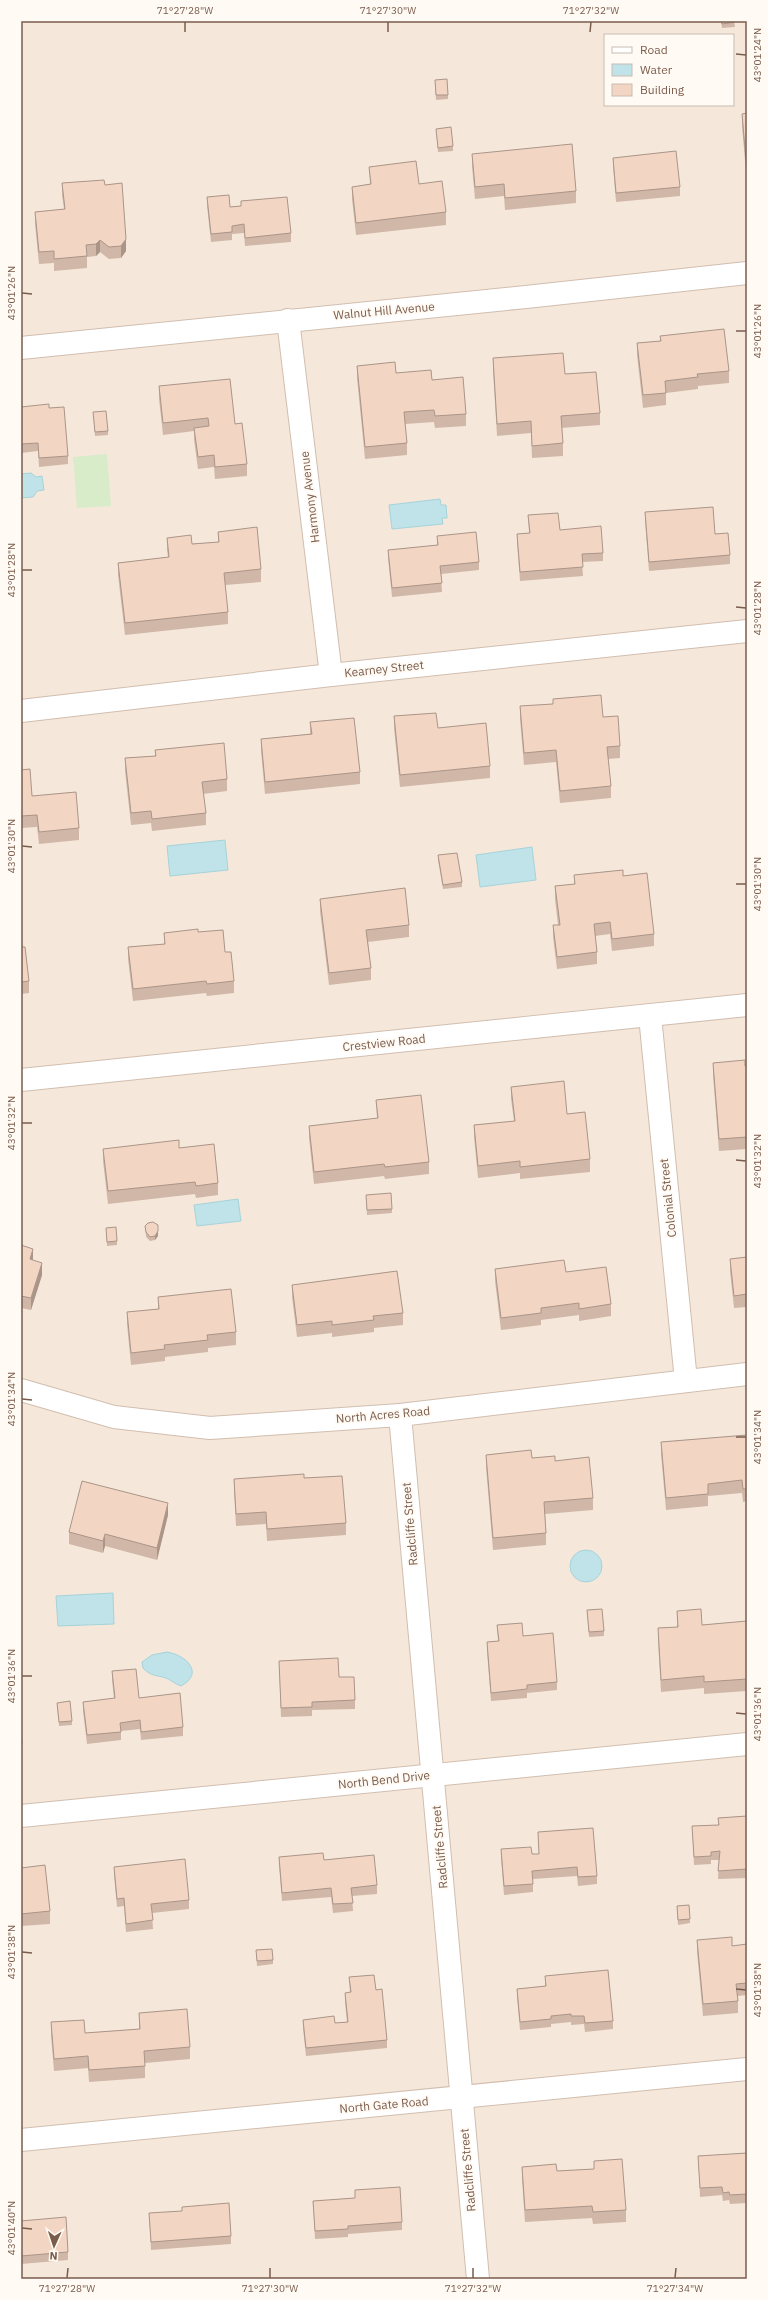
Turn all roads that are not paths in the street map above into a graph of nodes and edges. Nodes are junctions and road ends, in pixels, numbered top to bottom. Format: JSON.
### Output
{"nodes":[{"id":1,"x":747,"y":273,"type":"edge"},
{"id":2,"x":288,"y":320,"type":"junction"},
{"id":3,"x":21,"y":348,"type":"edge"},
{"id":4,"x":747,"y":631,"type":"edge"},
{"id":5,"x":331,"y":675,"type":"junction"},
{"id":6,"x":21,"y":711,"type":"edge"},
{"id":7,"x":747,"y":1005,"type":"edge"},
{"id":8,"x":650,"y":1016,"type":"junction"},
{"id":9,"x":21,"y":1080,"type":"edge"},
{"id":10,"x":747,"y":1374,"type":"edge"},
{"id":11,"x":686,"y":1381,"type":"junction"},
{"id":12,"x":21,"y":1390,"type":"edge"},
{"id":13,"x":400,"y":1415,"type":"junction"},
{"id":14,"x":747,"y":1744,"type":"edge"},
{"id":15,"x":433,"y":1775,"type":"junction"},
{"id":16,"x":21,"y":1816,"type":"edge"},
{"id":17,"x":747,"y":2069,"type":"edge"},
{"id":18,"x":462,"y":2098,"type":"junction"},
{"id":19,"x":21,"y":2140,"type":"edge"},
{"id":20,"x":478,"y":2279,"type":"edge"}],
"edges":[{"from":1,"to":2,"type":"street","name":"Walnut Hill Avenue"},
{"from":2,"to":3,"type":"street","name":"Walnut Hill Avenue"},
{"from":2,"to":5,"type":"street","name":"Harmony Avenue"},
{"from":4,"to":5,"type":"street","name":"Kearney Street"},
{"from":5,"to":6,"type":"street","name":"Kearney Street"},
{"from":7,"to":8,"type":"street","name":"Crestview Road"},
{"from":8,"to":9,"type":"street","name":"Crestview Road"},
{"from":8,"to":11,"type":"street","name":"Colonial Street"},
{"from":10,"to":11,"type":"street","name":"North Acres Road"},
{"from":11,"to":13,"type":"street","name":"North Acres Road"},
{"from":12,"to":13,"type":"street","name":"North Acres Road"},
{"from":13,"to":15,"type":"street","name":"Radcliffe Street"},
{"from":14,"to":15,"type":"street","name":"North Bend Drive"},
{"from":15,"to":16,"type":"street","name":"North Bend Drive"},
{"from":15,"to":18,"type":"street","name":"Radcliffe Street"},
{"from":17,"to":18,"type":"street","name":"North Gate Road"},
{"from":18,"to":19,"type":"street","name":"North Gate Road"},
{"from":18,"to":20,"type":"street","name":"Radcliffe Street"}]}
